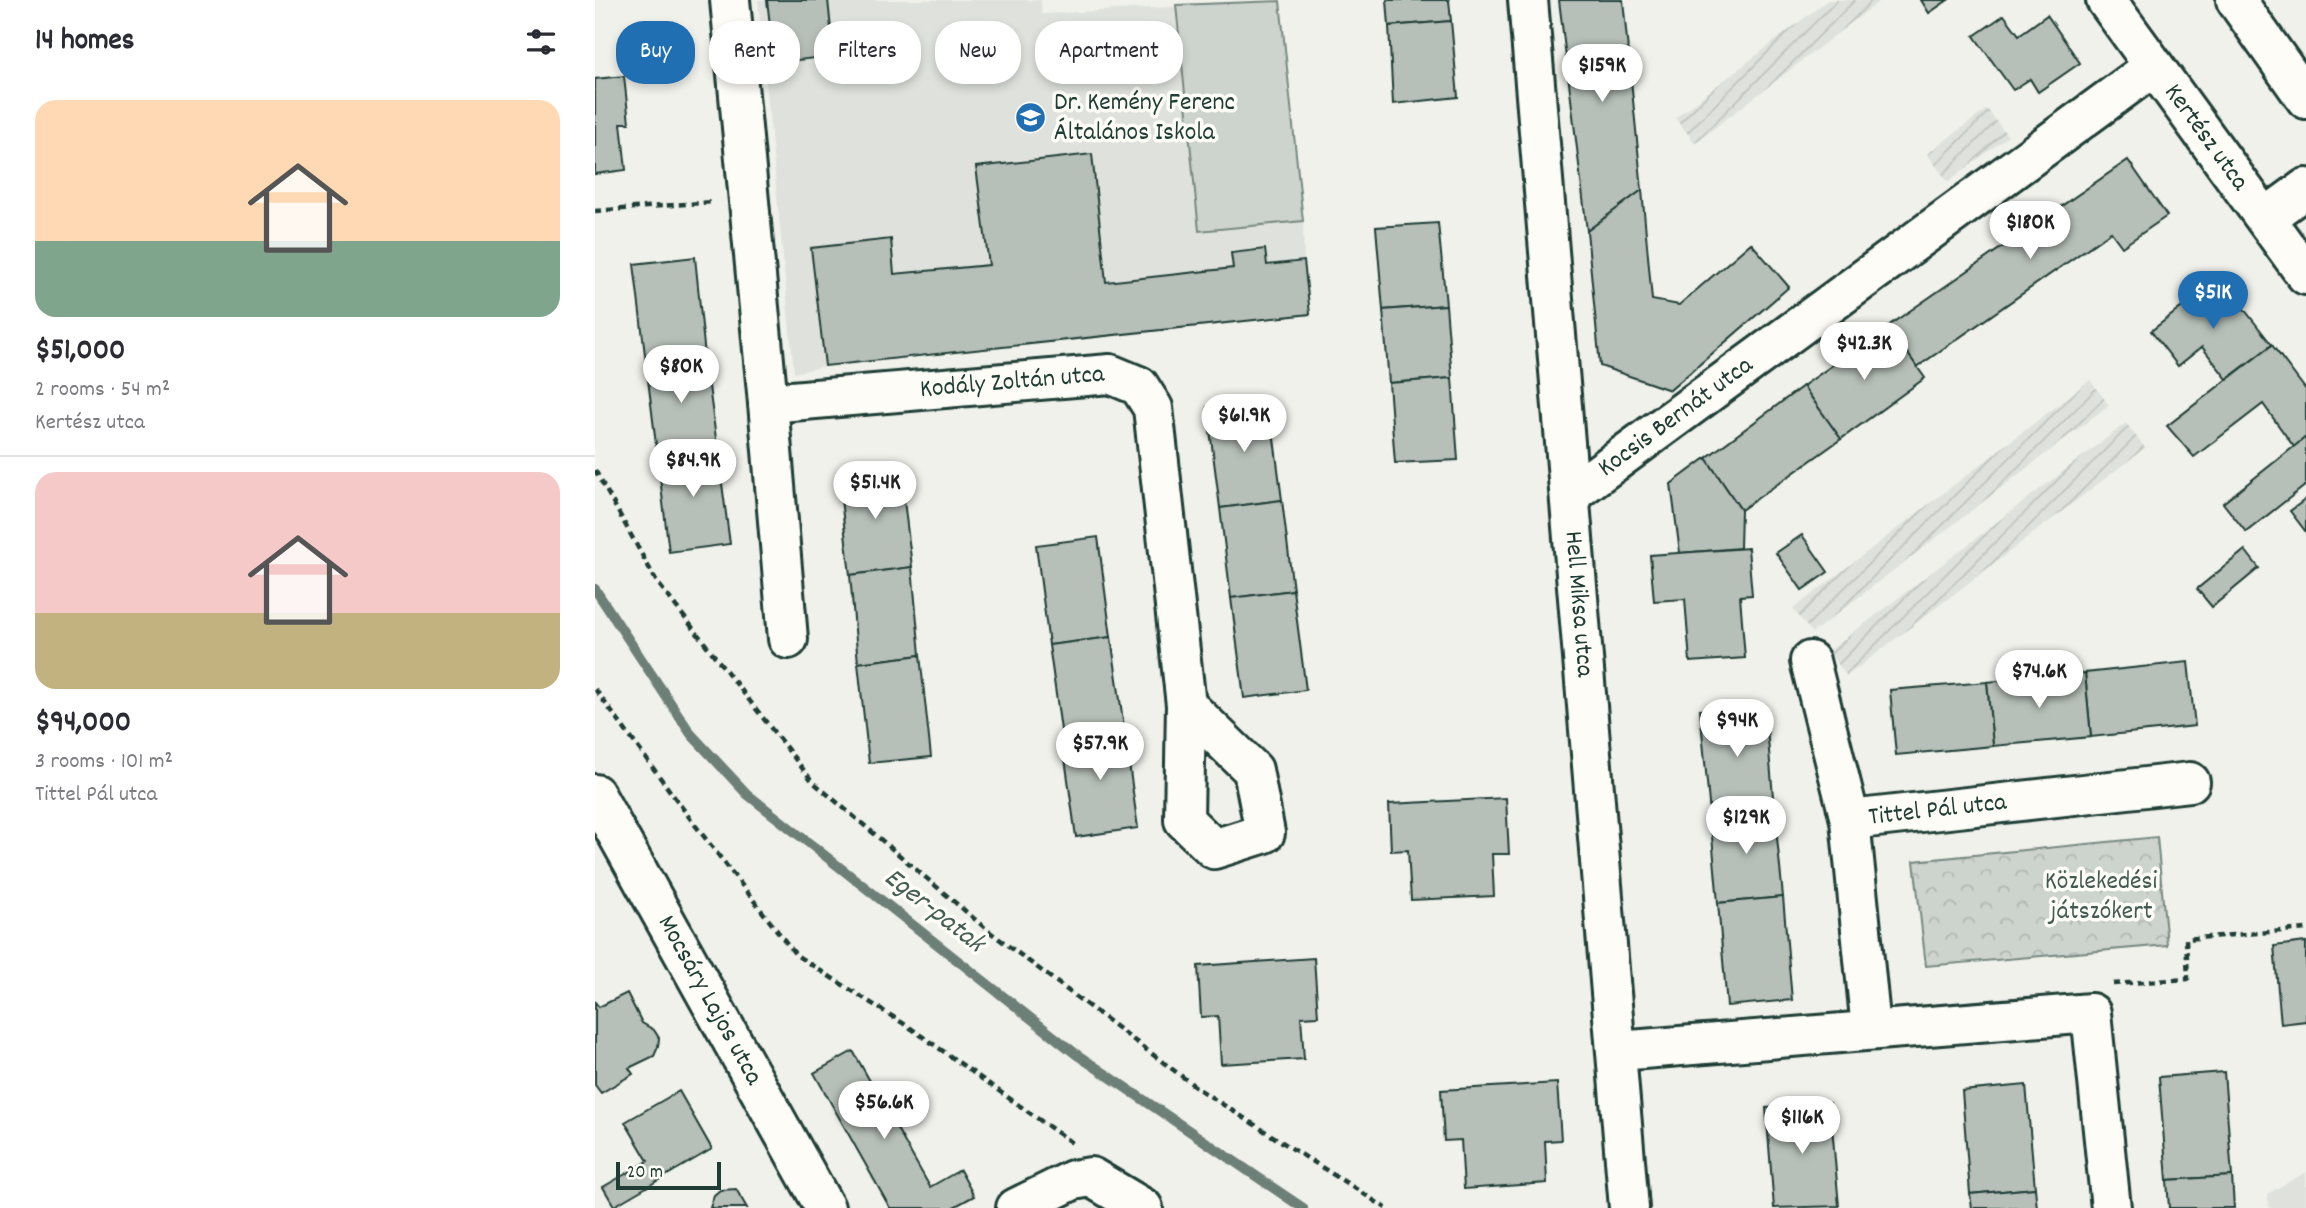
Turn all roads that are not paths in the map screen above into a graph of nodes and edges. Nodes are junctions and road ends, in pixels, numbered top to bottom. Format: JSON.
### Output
{"nodes":[{"id":1,"x":730,"y":0,"type":"edge"},
{"id":2,"x":1528,"y":0,"type":"edge"},
{"id":3,"x":2106,"y":0,"type":"edge"},
{"id":4,"x":2237,"y":0,"type":"edge"},
{"id":5,"x":2153,"y":67,"type":"junction"},
{"id":6,"x":2306,"y":99,"type":"edge"},
{"id":7,"x":2306,"y":188,"type":"edge"},
{"id":8,"x":2265,"y":218,"type":"junction"},
{"id":9,"x":2306,"y":275,"type":"edge"},
{"id":10,"x":768,"y":403,"type":"junction"},
{"id":11,"x":1571,"y":494,"type":"junction"},
{"id":12,"x":788,"y":639,"type":"dead end"},
{"id":13,"x":1810,"y":661,"type":"dead end"},
{"id":14,"x":1186,"y":705,"type":"dead end"},
{"id":15,"x":2190,"y":782,"type":"dead end"},
{"id":16,"x":595,"y":794,"type":"edge"},
{"id":17,"x":1850,"y":820,"type":"junction"},
{"id":18,"x":1871,"y":1029,"type":"junction"},
{"id":19,"x":1618,"y":1051,"type":"junction"},
{"id":20,"x":825,"y":1208,"type":"edge"},
{"id":21,"x":1016,"y":1208,"type":"edge"},
{"id":22,"x":1143,"y":1208,"type":"edge"},
{"id":23,"x":1629,"y":1208,"type":"edge"},
{"id":24,"x":2111,"y":1208,"type":"edge"}],
"edges":[{"from":1,"to":10,"type":"street"},
{"from":2,"to":11,"type":"street","name":"Hell Miksa utca"},
{"from":3,"to":5,"type":"street","name":"Kertész utca"},
{"from":4,"to":6,"type":"street"},
{"from":5,"to":8,"type":"street","name":"Kertész utca"},
{"from":5,"to":11,"type":"street","name":"Kocsis Bernát utca"},
{"from":7,"to":8,"type":"street"},
{"from":8,"to":9,"type":"street","name":"Kertész utca"},
{"from":10,"to":12,"type":"street"},
{"from":10,"to":14,"type":"street","name":"Kodály Zoltán utca"},
{"from":11,"to":19,"type":"street","name":"Hell Miksa utca"},
{"from":13,"to":17,"type":"street"},
{"from":15,"to":17,"type":"street","name":"Tittel Pál utca"},
{"from":16,"to":20,"type":"street","name":"Mocsáry Lajos utca"},
{"from":17,"to":18,"type":"street","name":"Tittel Pál utca"},
{"from":18,"to":19,"type":"street"},
{"from":18,"to":24,"type":"street"},
{"from":19,"to":23,"type":"street","name":"Hell Miksa utca"},
{"from":21,"to":22,"type":"street"}]}
